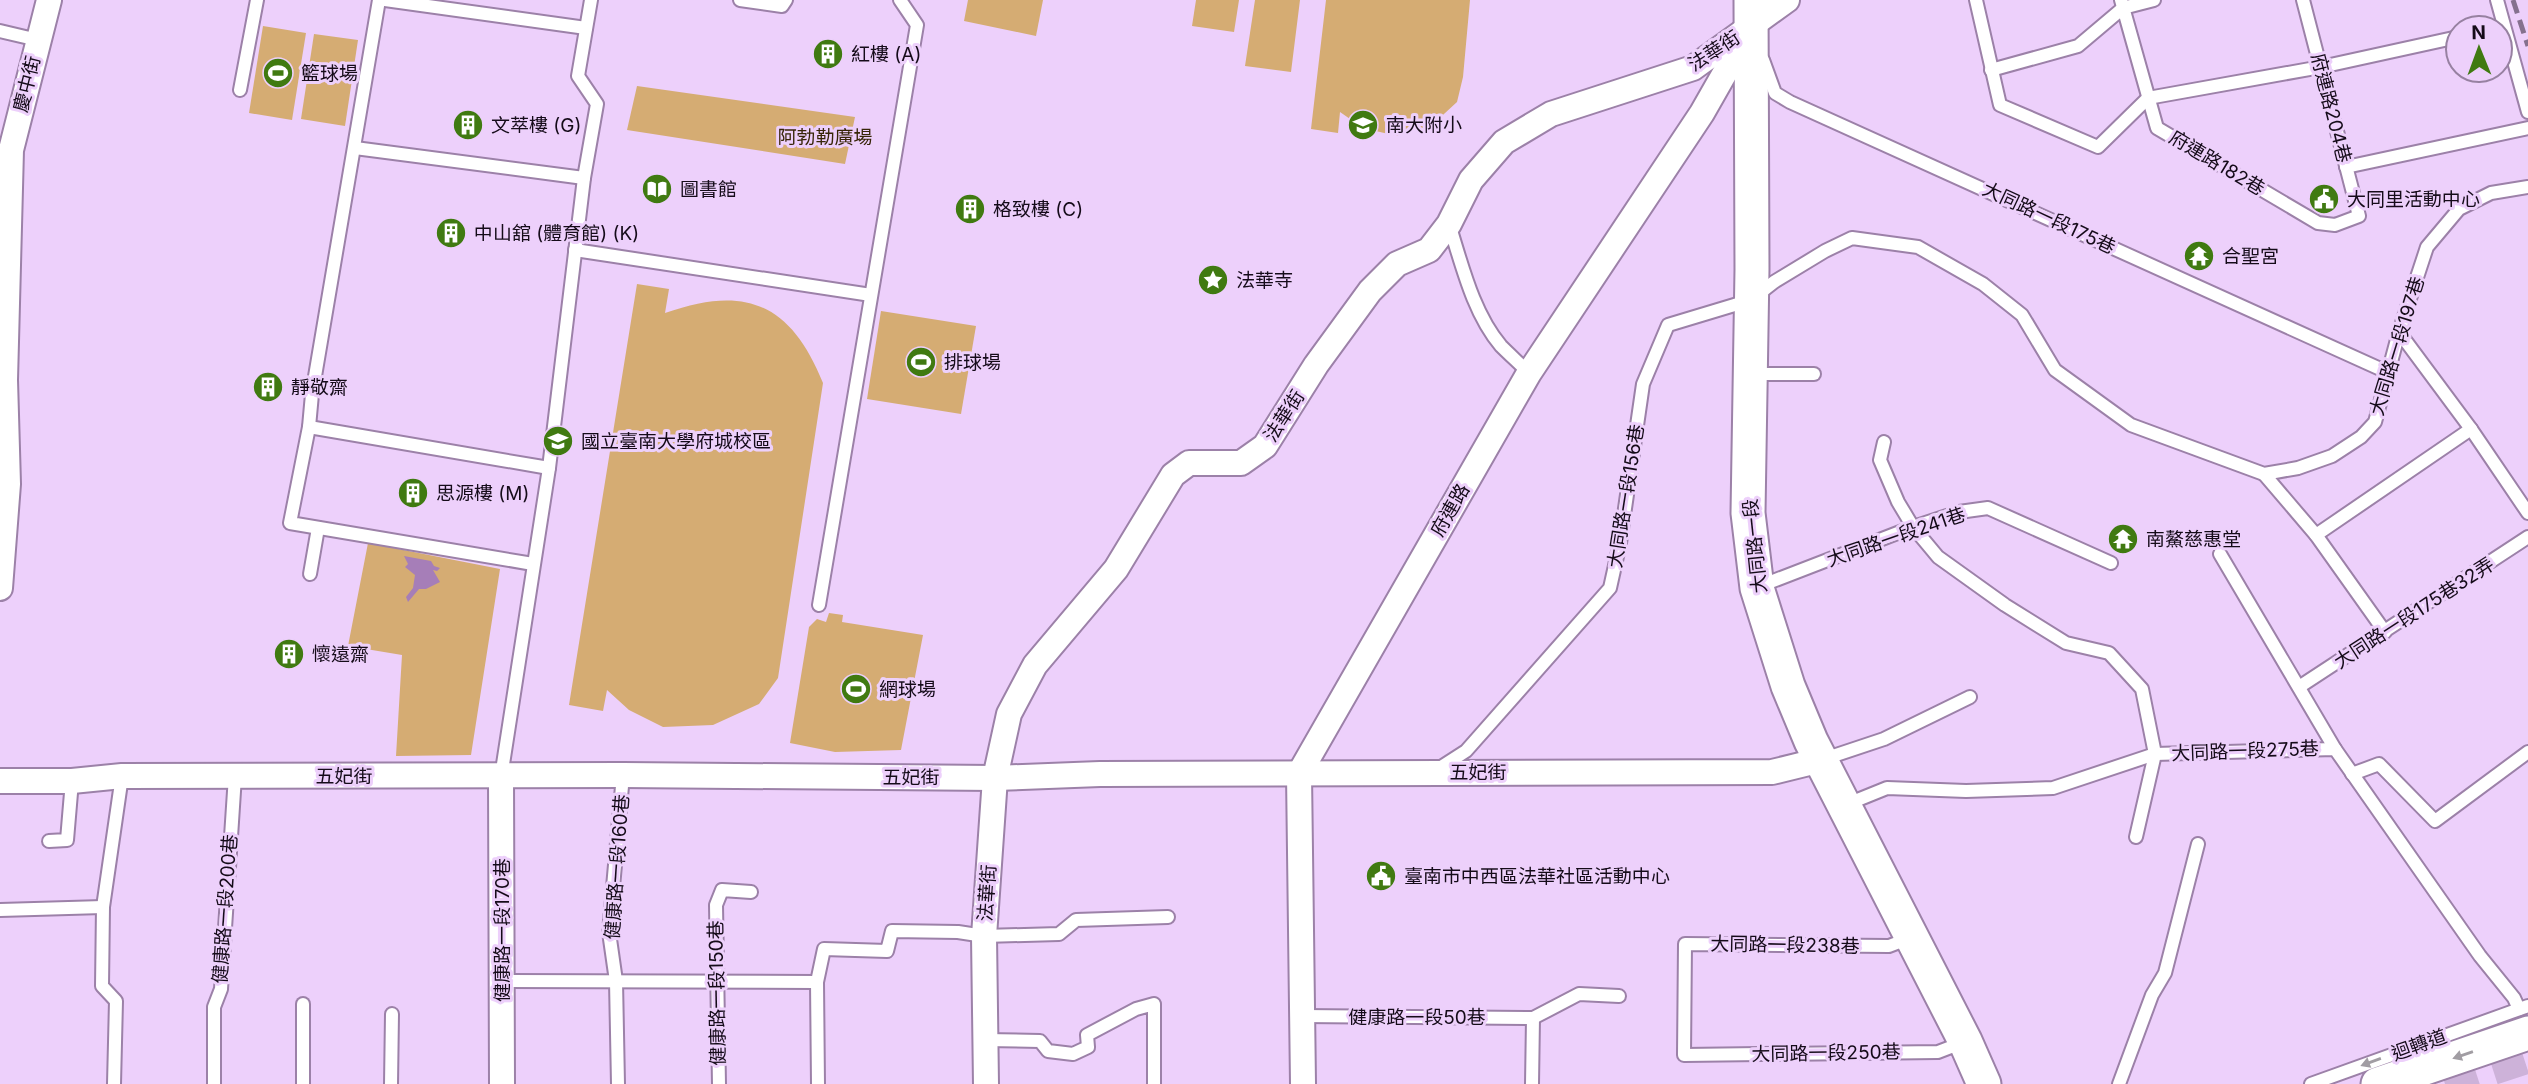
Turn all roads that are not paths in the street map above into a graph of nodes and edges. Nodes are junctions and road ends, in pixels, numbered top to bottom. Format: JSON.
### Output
{"nodes":[{"id":1,"x":49,"y":0,"type":"edge"},
{"id":2,"x":257,"y":0,"type":"edge"},
{"id":3,"x":379,"y":0,"type":"edge"},
{"id":4,"x":385,"y":0,"type":"edge"},
{"id":5,"x":591,"y":0,"type":"edge"},
{"id":6,"x":740,"y":0,"type":"edge"},
{"id":7,"x":786,"y":0,"type":"edge"},
{"id":8,"x":900,"y":0,"type":"edge"},
{"id":9,"x":1787,"y":0,"type":"edge"},
{"id":10,"x":1976,"y":0,"type":"edge"},
{"id":11,"x":2154,"y":0,"type":"edge"},
{"id":12,"x":2302,"y":0,"type":"edge"},
{"id":13,"x":2122,"y":4,"type":"edge"},
{"id":14,"x":1745,"y":9,"type":"edge"},
{"id":15,"x":586,"y":28,"type":"junction"},
{"id":16,"x":0,"y":31,"type":"edge"},
{"id":17,"x":38,"y":40,"type":"junction"},
{"id":18,"x":2444,"y":40,"type":"edge"},
{"id":19,"x":2321,"y":67,"type":"junction"},
{"id":20,"x":2514,"y":68,"type":"edge"},
{"id":21,"x":1992,"y":70,"type":"junction"},
{"id":22,"x":240,"y":90,"type":"dead end"},
{"id":23,"x":2148,"y":98,"type":"junction"},
{"id":24,"x":2528,"y":112,"type":"edge"},
{"id":25,"x":2528,"y":128,"type":"edge"},
{"id":26,"x":6,"y":148,"type":"edge"},
{"id":27,"x":355,"y":148,"type":"junction"},
{"id":28,"x":2346,"y":167,"type":"junction"},
{"id":29,"x":584,"y":178,"type":"junction"},
{"id":30,"x":2528,"y":187,"type":"edge"},
{"id":31,"x":2359,"y":216,"type":"joint"},
{"id":32,"x":1449,"y":224,"type":"junction"},
{"id":33,"x":575,"y":250,"type":"junction"},
{"id":34,"x":871,"y":295,"type":"junction"},
{"id":35,"x":1751,"y":300,"type":"junction"},
{"id":36,"x":2399,"y":332,"type":"junction"},
{"id":37,"x":2387,"y":372,"type":"junction"},
{"id":38,"x":1529,"y":373,"type":"junction"},
{"id":39,"x":1749,"y":374,"type":"junction"},
{"id":40,"x":1814,"y":374,"type":"dead end"},
{"id":41,"x":2,"y":379,"type":"edge"},
{"id":42,"x":309,"y":427,"type":"junction"},
{"id":43,"x":2471,"y":429,"type":"junction"},
{"id":44,"x":1884,"y":442,"type":"dead end"},
{"id":45,"x":549,"y":468,"type":"junction"},
{"id":46,"x":2264,"y":474,"type":"junction"},
{"id":47,"x":4,"y":483,"type":"edge"},
{"id":48,"x":2528,"y":513,"type":"edge"},
{"id":49,"x":1913,"y":527,"type":"junction"},
{"id":50,"x":318,"y":528,"type":"junction"},
{"id":51,"x":2316,"y":535,"type":"junction"},
{"id":52,"x":2528,"y":537,"type":"edge"},
{"id":53,"x":2220,"y":554,"type":"dead end"},
{"id":54,"x":2111,"y":563,"type":"dead end"},
{"id":55,"x":533,"y":565,"type":"junction"},
{"id":56,"x":310,"y":574,"type":"dead end"},
{"id":57,"x":0,"y":588,"type":"edge"},
{"id":58,"x":1757,"y":588,"type":"junction"},
{"id":59,"x":819,"y":605,"type":"dead end"},
{"id":60,"x":2385,"y":632,"type":"junction"},
{"id":61,"x":2300,"y":687,"type":"junction"},
{"id":62,"x":1970,"y":696,"type":"dead end"},
{"id":63,"x":2335,"y":749,"type":"junction"},
{"id":64,"x":2528,"y":752,"type":"edge"},
{"id":65,"x":2155,"y":754,"type":"junction"},
{"id":66,"x":1821,"y":760,"type":"junction"},
{"id":67,"x":1434,"y":772,"type":"junction"},
{"id":68,"x":1299,"y":774,"type":"junction"},
{"id":69,"x":2351,"y":774,"type":"junction"},
{"id":70,"x":623,"y":775,"type":"junction"},
{"id":71,"x":122,"y":776,"type":"junction"},
{"id":72,"x":235,"y":776,"type":"junction"},
{"id":73,"x":502,"y":777,"type":"junction"},
{"id":74,"x":995,"y":778,"type":"junction"},
{"id":75,"x":0,"y":780,"type":"edge"},
{"id":76,"x":72,"y":781,"type":"junction"},
{"id":77,"x":1844,"y":805,"type":"junction"},
{"id":78,"x":2136,"y":837,"type":"dead end"},
{"id":79,"x":49,"y":841,"type":"dead end"},
{"id":80,"x":2198,"y":844,"type":"dead end"},
{"id":81,"x":751,"y":892,"type":"dead end"},
{"id":82,"x":103,"y":907,"type":"junction"},
{"id":83,"x":0,"y":909,"type":"edge"},
{"id":84,"x":1168,"y":917,"type":"dead end"},
{"id":85,"x":984,"y":936,"type":"junction"},
{"id":86,"x":1910,"y":937,"type":"junction"},
{"id":87,"x":716,"y":980,"type":"junction"},
{"id":88,"x":502,"y":981,"type":"junction"},
{"id":89,"x":616,"y":981,"type":"junction"},
{"id":90,"x":817,"y":982,"type":"junction"},
{"id":91,"x":1619,"y":996,"type":"dead end"},
{"id":92,"x":303,"y":1004,"type":"dead end"},
{"id":93,"x":392,"y":1014,"type":"dead end"},
{"id":94,"x":1302,"y":1016,"type":"junction"},
{"id":95,"x":2525,"y":1016,"type":"edge"},
{"id":96,"x":1533,"y":1018,"type":"junction"},
{"id":97,"x":984,"y":1040,"type":"junction"},
{"id":98,"x":1965,"y":1041,"type":"junction"},
{"id":99,"x":1684,"y":1055,"type":"joint"},
{"id":100,"x":114,"y":1084,"type":"edge"},
{"id":101,"x":214,"y":1084,"type":"edge"},
{"id":102,"x":303,"y":1084,"type":"edge"},
{"id":103,"x":391,"y":1084,"type":"edge"},
{"id":104,"x":502,"y":1084,"type":"edge"},
{"id":105,"x":618,"y":1084,"type":"edge"},
{"id":106,"x":719,"y":1084,"type":"edge"},
{"id":107,"x":818,"y":1084,"type":"edge"},
{"id":108,"x":986,"y":1084,"type":"edge"},
{"id":109,"x":1154,"y":1084,"type":"edge"},
{"id":110,"x":1303,"y":1084,"type":"edge"},
{"id":111,"x":1532,"y":1084,"type":"edge"},
{"id":112,"x":1984,"y":1084,"type":"edge"},
{"id":113,"x":2119,"y":1084,"type":"edge"},
{"id":114,"x":2311,"y":1084,"type":"edge"},
{"id":115,"x":2378,"y":1084,"type":"edge"}],
"edges":[{"from":1,"to":17,"type":"street","name":"慶中街"},
{"from":2,"to":22,"type":"lane"},
{"from":3,"to":27,"type":"lane"},
{"from":4,"to":15,"type":"lane"},
{"from":5,"to":15,"type":"lane"},
{"from":6,"to":7,"type":"lane"},
{"from":8,"to":34,"type":"lane"},
{"from":9,"to":14,"type":"street","name":"府連路"},
{"from":10,"to":21,"type":"lane"},
{"from":11,"to":13,"type":"lane"},
{"from":12,"to":19,"type":"lane","name":"府連路204巷"},
{"from":13,"to":21,"type":"lane"},
{"from":13,"to":23,"type":"lane","name":"府連路182巷"},
{"from":14,"to":32,"type":"street","name":"法華街"},
{"from":14,"to":35,"type":"street","name":"大同路一段"},
{"from":14,"to":37,"type":"lane","name":"大同路一段175巷"},
{"from":14,"to":38,"type":"street","name":"府連路"},
{"from":15,"to":29,"type":"lane"},
{"from":16,"to":17,"type":"lane"},
{"from":17,"to":26,"type":"street","name":"慶中街"},
{"from":18,"to":19,"type":"lane"},
{"from":19,"to":23,"type":"lane"},
{"from":19,"to":28,"type":"lane","name":"府連路204巷"},
{"from":20,"to":24,"type":"lane"},
{"from":21,"to":23,"type":"lane"},
{"from":23,"to":31,"type":"lane","name":"府連路182巷"},
{"from":25,"to":28,"type":"lane"},
{"from":26,"to":41,"type":"street","name":"慶中街"},
{"from":27,"to":29,"type":"lane"},
{"from":27,"to":42,"type":"lane"},
{"from":28,"to":31,"type":"lane","name":"府連路204巷"},
{"from":29,"to":33,"type":"lane"},
{"from":30,"to":36,"type":"lane","name":"大同路一段197巷"},
{"from":32,"to":38,"type":"lane"},
{"from":32,"to":74,"type":"street","name":"法華街"},
{"from":33,"to":34,"type":"lane"},
{"from":33,"to":45,"type":"lane"},
{"from":34,"to":59,"type":"lane"},
{"from":35,"to":39,"type":"street","name":"大同路一段"},
{"from":35,"to":46,"type":"lane","name":"大同路一段197巷"},
{"from":35,"to":67,"type":"lane","name":"大同路一段156巷"},
{"from":36,"to":37,"type":"lane","name":"大同路一段197巷"},
{"from":36,"to":43,"type":"lane"},
{"from":37,"to":46,"type":"lane","name":"大同路一段197巷"},
{"from":38,"to":68,"type":"street","name":"府連路"},
{"from":39,"to":40,"type":"lane"},
{"from":39,"to":58,"type":"street","name":"大同路一段"},
{"from":41,"to":47,"type":"street","name":"慶中街"},
{"from":42,"to":45,"type":"lane"},
{"from":42,"to":50,"type":"lane"},
{"from":43,"to":48,"type":"lane"},
{"from":43,"to":51,"type":"lane"},
{"from":44,"to":49,"type":"lane"},
{"from":45,"to":55,"type":"lane"},
{"from":46,"to":51,"type":"lane"},
{"from":47,"to":57,"type":"street","name":"慶中街"},
{"from":49,"to":54,"type":"lane","name":"大同路一段241巷"},
{"from":49,"to":58,"type":"lane","name":"大同路一段241巷"},
{"from":49,"to":65,"type":"lane"},
{"from":50,"to":55,"type":"lane"},
{"from":50,"to":56,"type":"lane"},
{"from":51,"to":60,"type":"lane"},
{"from":52,"to":60,"type":"lane","name":"大同路一段175巷32弄"},
{"from":53,"to":61,"type":"lane"},
{"from":55,"to":73,"type":"lane"},
{"from":58,"to":66,"type":"street","name":"大同路一段"},
{"from":60,"to":61,"type":"lane","name":"大同路一段175巷32弄"},
{"from":61,"to":63,"type":"lane"},
{"from":62,"to":66,"type":"lane"},
{"from":63,"to":65,"type":"lane","name":"大同路一段275巷"},
{"from":63,"to":69,"type":"lane","name":"大同路一段275巷"},
{"from":64,"to":69,"type":"lane"},
{"from":65,"to":77,"type":"lane","name":"大同路一段275巷"},
{"from":65,"to":78,"type":"lane"},
{"from":66,"to":67,"type":"street","name":"五妃街"},
{"from":66,"to":77,"type":"street","name":"大同路一段"},
{"from":67,"to":68,"type":"street","name":"五妃街"},
{"from":68,"to":74,"type":"street","name":"五妃街"},
{"from":68,"to":94,"type":"street"},
{"from":69,"to":95,"type":"lane","name":"大同路一段275巷"},
{"from":70,"to":73,"type":"street","name":"五妃街"},
{"from":70,"to":74,"type":"street","name":"五妃街"},
{"from":70,"to":89,"type":"lane","name":"健康路一段160巷"},
{"from":71,"to":72,"type":"street","name":"五妃街"},
{"from":71,"to":76,"type":"street","name":"五妃街"},
{"from":71,"to":82,"type":"lane"},
{"from":72,"to":73,"type":"street","name":"五妃街"},
{"from":72,"to":101,"type":"lane","name":"健康路一段200巷"},
{"from":73,"to":88,"type":"street","name":"健康路一段170巷"},
{"from":74,"to":85,"type":"street","name":"法華街"},
{"from":75,"to":76,"type":"street","name":"五妃街"},
{"from":76,"to":79,"type":"lane"},
{"from":77,"to":86,"type":"street","name":"大同路一段"},
{"from":80,"to":113,"type":"lane"},
{"from":81,"to":87,"type":"lane","name":"健康路一段150巷"},
{"from":82,"to":83,"type":"lane"},
{"from":82,"to":100,"type":"lane"},
{"from":84,"to":85,"type":"lane"},
{"from":85,"to":90,"type":"lane"},
{"from":85,"to":97,"type":"street","name":"法華街"},
{"from":86,"to":98,"type":"street","name":"大同路一段"},
{"from":86,"to":99,"type":"lane","name":"大同路一段238巷"},
{"from":87,"to":89,"type":"lane"},
{"from":87,"to":90,"type":"lane"},
{"from":87,"to":106,"type":"lane","name":"健康路一段150巷"},
{"from":88,"to":89,"type":"lane"},
{"from":88,"to":104,"type":"street","name":"健康路一段170巷"},
{"from":89,"to":105,"type":"lane","name":"健康路一段160巷"},
{"from":90,"to":107,"type":"lane"},
{"from":91,"to":96,"type":"lane","name":"健康路一段50巷"},
{"from":92,"to":102,"type":"lane"},
{"from":93,"to":103,"type":"lane"},
{"from":94,"to":96,"type":"lane","name":"健康路一段50巷"},
{"from":94,"to":110,"type":"street"},
{"from":95,"to":114,"type":"lane","name":"迴轉道","one_way":true},
{"from":95,"to":115,"type":"street","one_way":true},
{"from":96,"to":111,"type":"lane"},
{"from":97,"to":108,"type":"street","name":"法華街"},
{"from":97,"to":109,"type":"lane"},
{"from":98,"to":99,"type":"lane","name":"大同路一段250巷"},
{"from":98,"to":112,"type":"street","name":"大同路一段"}]}
